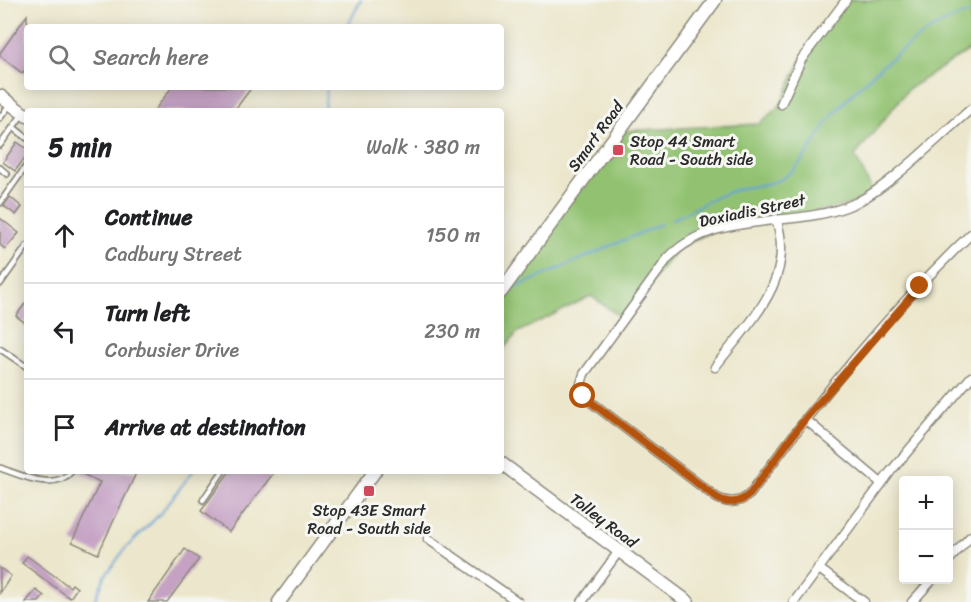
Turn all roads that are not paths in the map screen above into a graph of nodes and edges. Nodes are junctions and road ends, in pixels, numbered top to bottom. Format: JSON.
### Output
{"nodes":[{"id":1,"x":715,"y":0,"type":"edge"},
{"id":2,"x":846,"y":0,"type":"edge"},
{"id":3,"x":3,"y":101,"type":"edge"},
{"id":4,"x":781,"y":104,"type":"dead end"},
{"id":5,"x":971,"y":109,"type":"edge"},
{"id":6,"x":24,"y":113,"type":"edge"},
{"id":7,"x":24,"y":115,"type":"edge"},
{"id":8,"x":0,"y":118,"type":"edge"},
{"id":9,"x":13,"y":127,"type":"junction"},
{"id":10,"x":24,"y":136,"type":"edge"},
{"id":11,"x":0,"y":145,"type":"edge"},
{"id":12,"x":0,"y":168,"type":"edge"},
{"id":13,"x":24,"y":169,"type":"edge"},
{"id":14,"x":7,"y":174,"type":"dead end"},
{"id":15,"x":0,"y":203,"type":"edge"},
{"id":16,"x":776,"y":219,"type":"junction"},
{"id":17,"x":971,"y":234,"type":"edge"},
{"id":18,"x":24,"y":250,"type":"edge"},
{"id":19,"x":0,"y":284,"type":"edge"},
{"id":20,"x":504,"y":288,"type":"edge"},
{"id":21,"x":0,"y":349,"type":"edge"},
{"id":22,"x":24,"y":365,"type":"edge"},
{"id":23,"x":715,"y":367,"type":"dead end"},
{"id":24,"x":971,"y":377,"type":"edge"},
{"id":25,"x":805,"y":419,"type":"junction"},
{"id":26,"x":504,"y":465,"type":"edge"},
{"id":27,"x":0,"y":468,"type":"edge"},
{"id":28,"x":67,"y":474,"type":"edge"},
{"id":29,"x":221,"y":474,"type":"edge"},
{"id":30,"x":364,"y":474,"type":"edge"},
{"id":31,"x":373,"y":474,"type":"edge"},
{"id":32,"x":881,"y":483,"type":"junction"},
{"id":33,"x":202,"y":500,"type":"dead end"},
{"id":34,"x":971,"y":536,"type":"edge"},
{"id":35,"x":428,"y":539,"type":"dead end"},
{"id":36,"x":619,"y":551,"type":"junction"},
{"id":37,"x":953,"y":556,"type":"edge"},
{"id":38,"x":818,"y":568,"type":"junction"},
{"id":39,"x":928,"y":584,"type":"edge"},
{"id":40,"x":271,"y":602,"type":"edge"},
{"id":41,"x":279,"y":602,"type":"edge"},
{"id":42,"x":518,"y":602,"type":"edge"},
{"id":43,"x":582,"y":602,"type":"edge"},
{"id":44,"x":688,"y":602,"type":"edge"},
{"id":45,"x":794,"y":602,"type":"edge"},
{"id":46,"x":864,"y":602,"type":"edge"},
{"id":47,"x":912,"y":602,"type":"edge"}],
"edges":[{"from":1,"to":20,"type":"main road","name":"Smart Road"},
{"from":2,"to":4,"type":"street"},
{"from":3,"to":6,"type":"main road"},
{"from":3,"to":8,"type":"lane"},
{"from":5,"to":16,"type":"street","name":"Doxiadis Street"},
{"from":7,"to":9,"type":"lane"},
{"from":9,"to":10,"type":"lane"},
{"from":9,"to":11,"type":"lane"},
{"from":12,"to":14,"type":"lane"},
{"from":13,"to":15,"type":"lane"},
{"from":16,"to":23,"type":"street"},
{"from":16,"to":25,"type":"street","name":"Doxiadis Street"},
{"from":17,"to":25,"type":"street"},
{"from":18,"to":19,"type":"lane"},
{"from":21,"to":22,"type":"lane"},
{"from":24,"to":32,"type":"street"},
{"from":25,"to":32,"type":"street"},
{"from":26,"to":36,"type":"main road","name":"Tolley Road"},
{"from":27,"to":28,"type":"lane"},
{"from":29,"to":33,"type":"lane"},
{"from":30,"to":40,"type":"main road"},
{"from":31,"to":41,"type":"main road"},
{"from":32,"to":38,"type":"street"},
{"from":34,"to":37,"type":"street"},
{"from":35,"to":42,"type":"street"},
{"from":36,"to":43,"type":"street"},
{"from":36,"to":44,"type":"main road","name":"Tolley Road"},
{"from":38,"to":45,"type":"street"},
{"from":38,"to":46,"type":"street"},
{"from":39,"to":47,"type":"street"}]}
